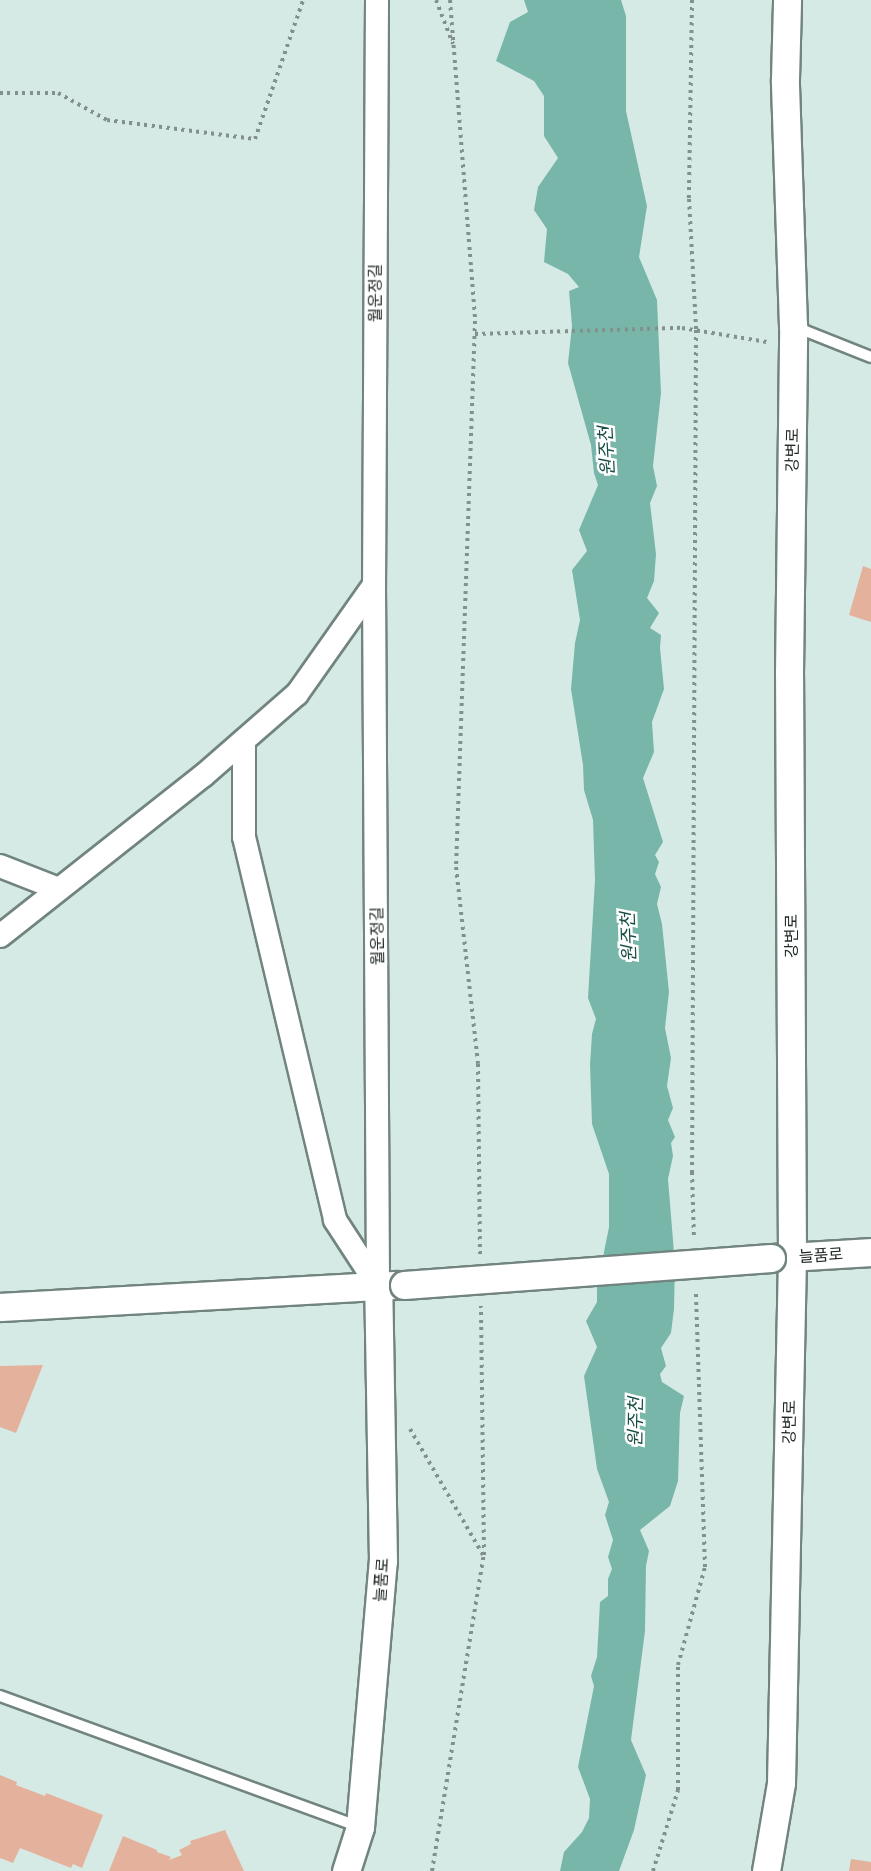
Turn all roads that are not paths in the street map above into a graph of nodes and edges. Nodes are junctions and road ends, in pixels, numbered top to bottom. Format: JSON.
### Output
{"nodes":[{"id":1,"x":377,"y":0,"type":"edge"},
{"id":2,"x":787,"y":0,"type":"edge"},
{"id":3,"x":793,"y":336,"type":"junction"},
{"id":4,"x":871,"y":357,"type":"edge"},
{"id":5,"x":374,"y":585,"type":"junction"},
{"id":6,"x":244,"y":741,"type":"junction"},
{"id":7,"x":0,"y":866,"type":"edge"},
{"id":8,"x":59,"y":889,"type":"junction"},
{"id":9,"x":0,"y":936,"type":"edge"},
{"id":10,"x":871,"y":1252,"type":"edge"},
{"id":11,"x":782,"y":1257,"type":"junction"},
{"id":12,"x":378,"y":1286,"type":"junction"},
{"id":13,"x":0,"y":1307,"type":"edge"},
{"id":14,"x":0,"y":1696,"type":"edge"},
{"id":15,"x":360,"y":1827,"type":"junction"},
{"id":16,"x":346,"y":1871,"type":"edge"},
{"id":17,"x":766,"y":1871,"type":"edge"}],
"edges":[{"from":1,"to":5,"type":"street","name":"월운정길"},
{"from":2,"to":3,"type":"street","name":"강변로"},
{"from":3,"to":4,"type":"lane"},
{"from":3,"to":11,"type":"street","name":"강변로"},
{"from":5,"to":6,"type":"street"},
{"from":5,"to":12,"type":"street","name":"월운정길"},
{"from":6,"to":8,"type":"street"},
{"from":6,"to":12,"type":"street"},
{"from":7,"to":8,"type":"street"},
{"from":8,"to":9,"type":"street"},
{"from":10,"to":11,"type":"street","name":"늘품로"},
{"from":11,"to":12,"type":"street","name":"늘품로","bridge":true},
{"from":11,"to":17,"type":"street","name":"강변로"},
{"from":12,"to":13,"type":"street"},
{"from":12,"to":15,"type":"street","name":"늘품로"},
{"from":14,"to":15,"type":"lane"},
{"from":15,"to":16,"type":"street","name":"늘품로"}]}
